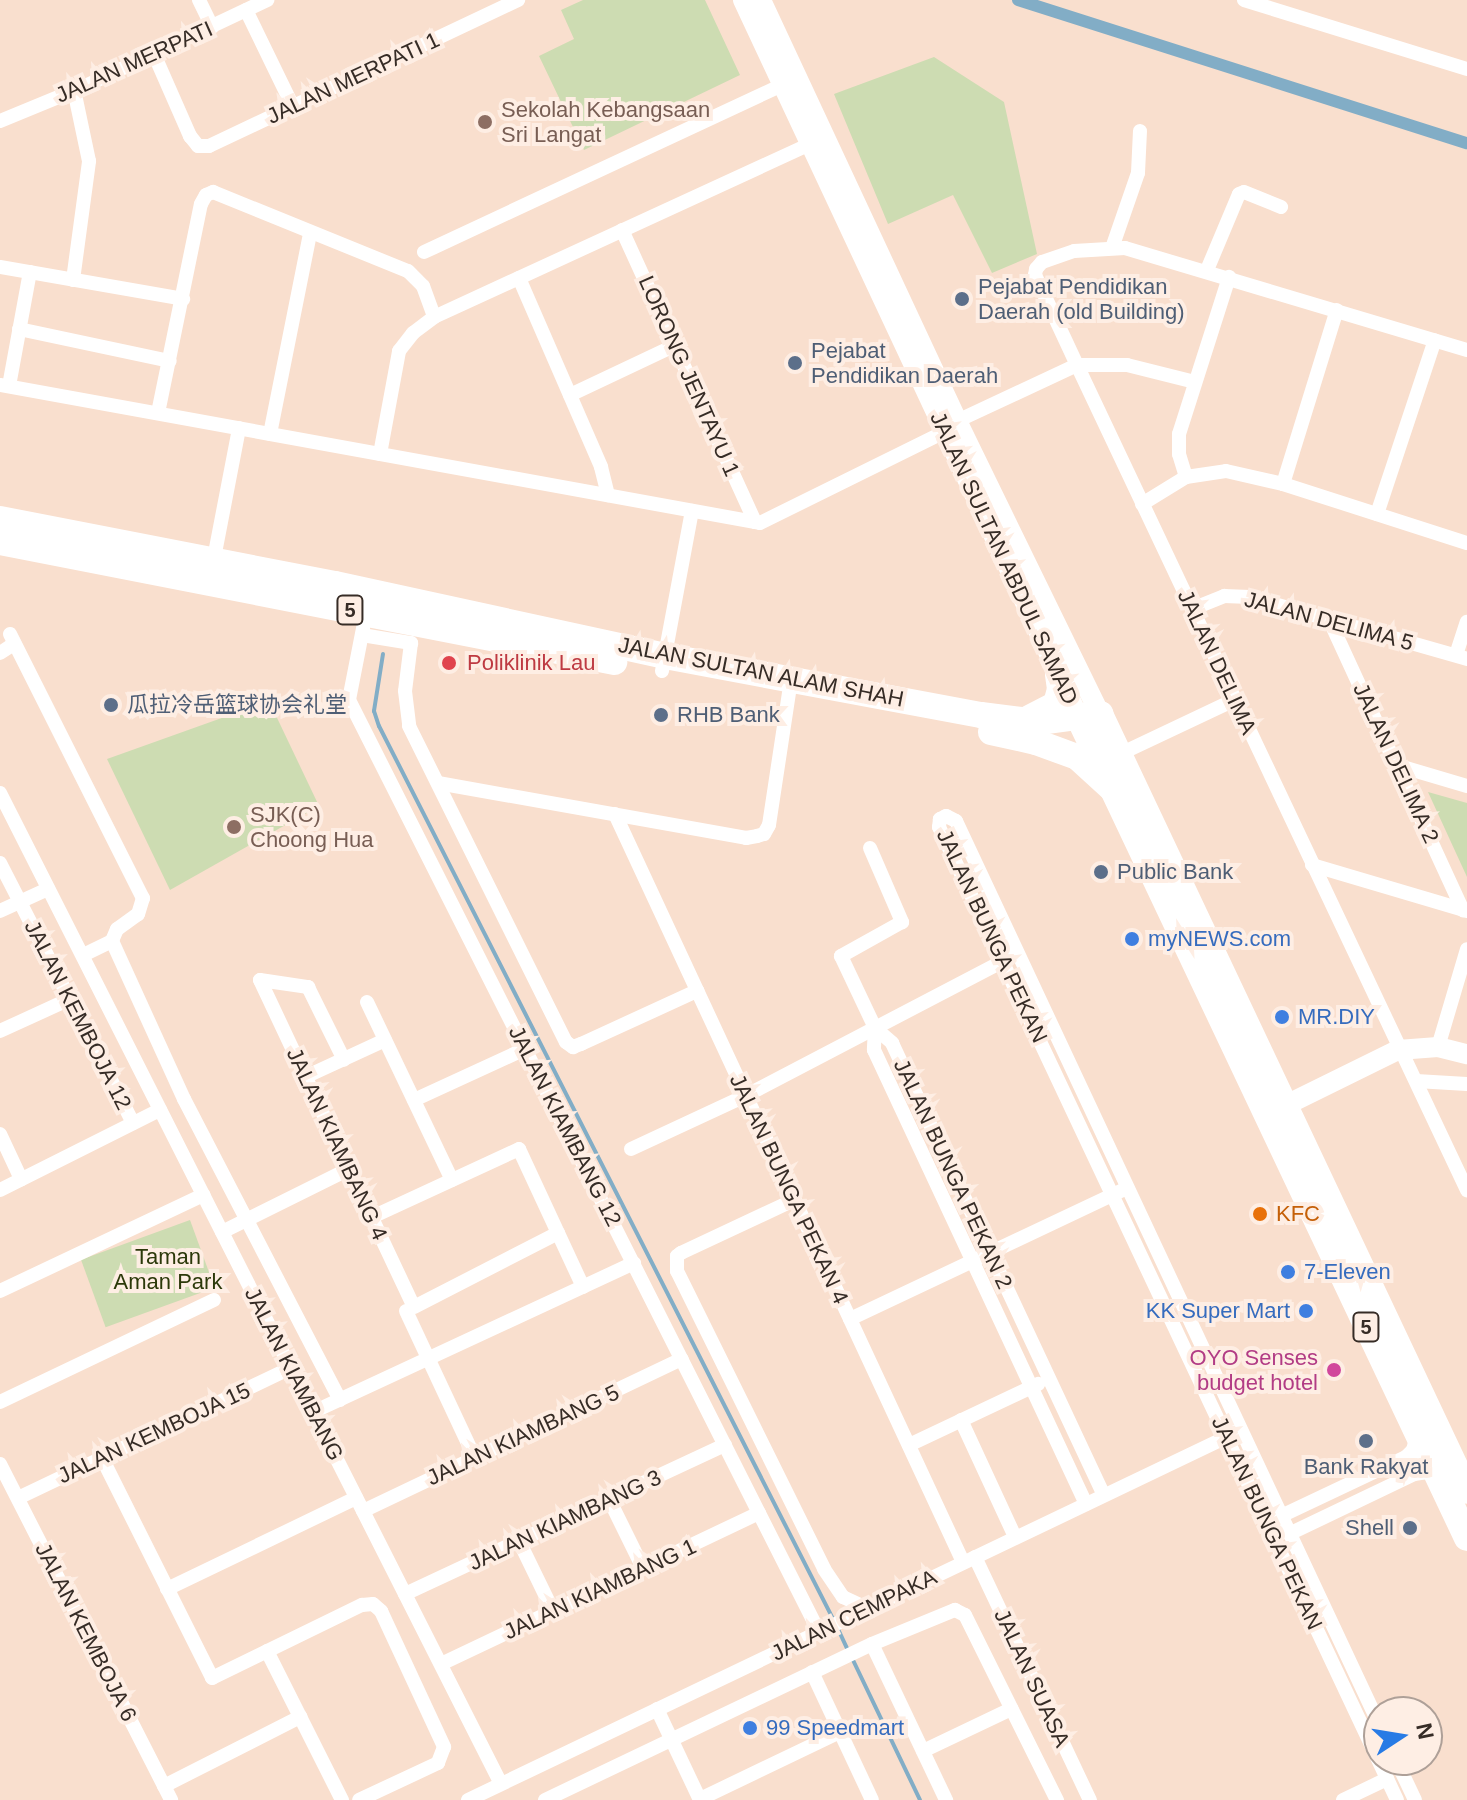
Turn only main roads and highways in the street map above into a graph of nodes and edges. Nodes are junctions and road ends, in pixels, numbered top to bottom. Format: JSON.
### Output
{"nodes":[{"id":1,"x":743,"y":0,"type":"edge"},
{"id":2,"x":761,"y":0,"type":"edge"},
{"id":3,"x":950,"y":426,"type":"junction"},
{"id":4,"x":0,"y":519,"type":"edge"},
{"id":5,"x":0,"y":542,"type":"edge"},
{"id":6,"x":93,"y":548,"type":"junction"},
{"id":7,"x":663,"y":664,"type":"junction"},
{"id":8,"x":1058,"y":674,"type":"junction"},
{"id":9,"x":1099,"y":731,"type":"junction"},
{"id":10,"x":1029,"y":732,"type":"junction"},
{"id":11,"x":1111,"y":788,"type":"junction"},
{"id":12,"x":1467,"y":1054,"type":"edge"},
{"id":13,"x":1274,"y":1111,"type":"junction"},
{"id":14,"x":1467,"y":1491,"type":"edge"},
{"id":15,"x":1467,"y":1538,"type":"edge"}],
"edges":[{"from":1,"to":3,"type":"main road","name":"JALAN SULTAN ABDUL SAMAD"},
{"from":2,"to":3,"type":"main road","name":"JALAN SULTAN ABDUL SAMAD"},
{"from":3,"to":8,"type":"main road","name":"JALAN SULTAN ABDUL SAMAD"},
{"from":3,"to":9,"type":"main road","name":"JALAN SULTAN ABDUL SAMAD"},
{"from":4,"to":6,"type":"highway","name":"JALAN SULTAN ALAM SHAH","number":"5"},
{"from":5,"to":6,"type":"highway","name":"JALAN SULTAN ALAM SHAH","number":"5"},
{"from":6,"to":7,"type":"highway","name":"JALAN SULTAN ALAM SHAH","number":"5"},
{"from":6,"to":7,"type":"highway","name":"JALAN SULTAN ALAM SHAH","number":"5"},
{"from":7,"to":10,"type":"highway","name":"JALAN SULTAN ALAM SHAH","number":"5"},
{"from":7,"to":10,"type":"highway","name":"JALAN SULTAN ALAM SHAH","number":"5"},
{"from":8,"to":9,"type":"main road","name":"JALAN SULTAN ABDUL SAMAD"},
{"from":8,"to":10,"type":"highway"},
{"from":9,"to":10,"type":"highway","name":"JALAN SULTAN ALAM SHAH","number":"5"},
{"from":9,"to":11,"type":"highway","name":"JALAN SULTAN ABDUL SAMAD","number":"5"},
{"from":9,"to":13,"type":"highway","name":"JALAN SULTAN ABDUL SAMAD","number":"5"},
{"from":10,"to":11,"type":"highway"},
{"from":11,"to":13,"type":"highway","name":"JALAN SULTAN ABDUL SAMAD","number":"5"},
{"from":12,"to":13,"type":"main road"},
{"from":13,"to":14,"type":"highway","number":"5"},
{"from":13,"to":15,"type":"highway","number":"5"}]}
